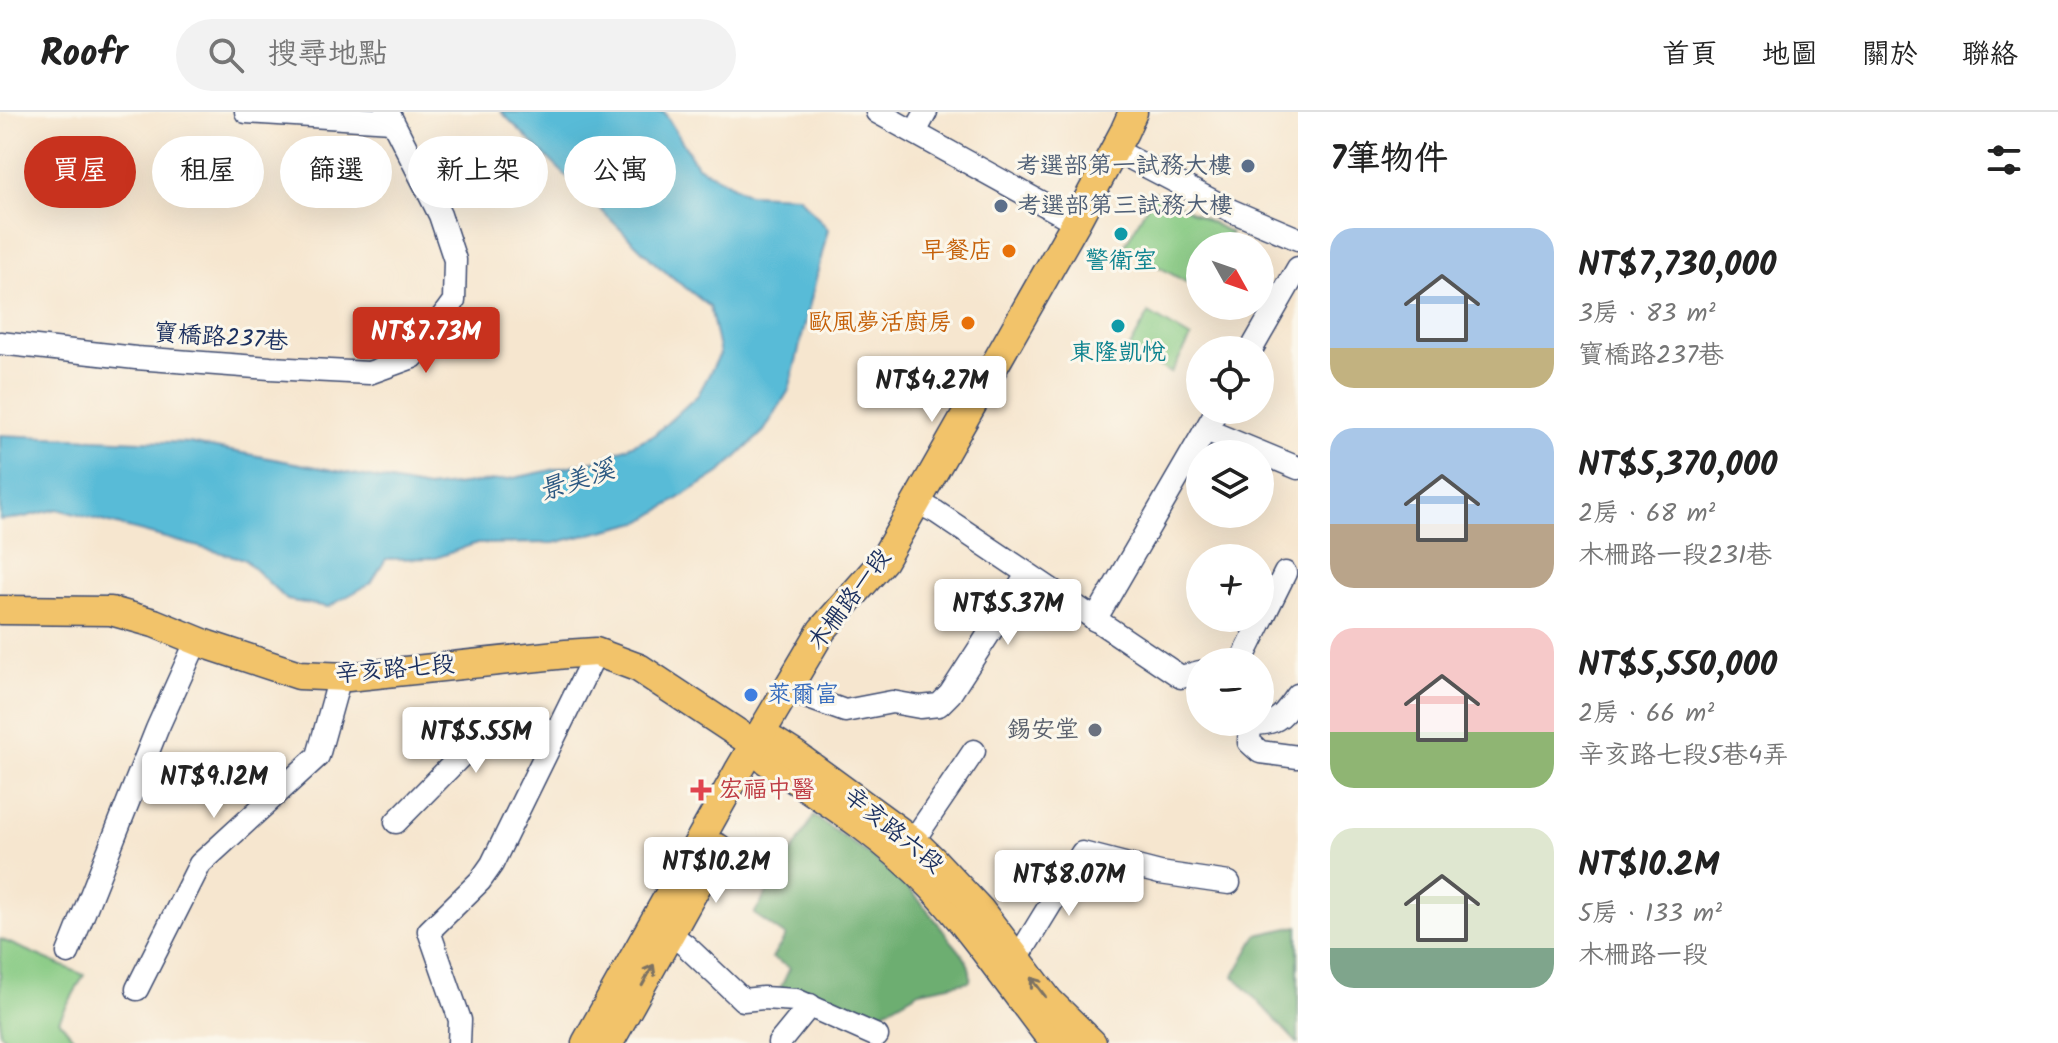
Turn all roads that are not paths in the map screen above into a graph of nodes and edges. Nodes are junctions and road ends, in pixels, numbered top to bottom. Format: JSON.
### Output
{"nodes":[{"id":1,"x":246,"y":112,"type":"edge"},
{"id":2,"x":877,"y":112,"type":"edge"},
{"id":3,"x":1133,"y":112,"type":"edge"},
{"id":4,"x":1142,"y":112,"type":"edge"},
{"id":5,"x":390,"y":116,"type":"edge"},
{"id":6,"x":920,"y":122,"type":"edge"},
{"id":7,"x":1119,"y":152,"type":"junction"},
{"id":8,"x":1076,"y":222,"type":"junction"},
{"id":9,"x":1298,"y":239,"type":"edge"},
{"id":10,"x":1298,"y":268,"type":"edge"},
{"id":11,"x":1259,"y":336,"type":"edge"},
{"id":12,"x":0,"y":343,"type":"edge"},
{"id":13,"x":1209,"y":424,"type":"edge"},
{"id":14,"x":1206,"y":430,"type":"junction"},
{"id":15,"x":1298,"y":468,"type":"edge"},
{"id":16,"x":920,"y":504,"type":"junction"},
{"id":17,"x":1285,"y":573,"type":"dead end"},
{"id":18,"x":1027,"y":575,"type":"junction"},
{"id":19,"x":0,"y":610,"type":"edge"},
{"id":20,"x":1095,"y":620,"type":"junction"},
{"id":21,"x":197,"y":640,"type":"junction"},
{"id":22,"x":1248,"y":648,"type":"edge"},
{"id":23,"x":596,"y":652,"type":"junction"},
{"id":24,"x":1186,"y":676,"type":"edge"},
{"id":25,"x":340,"y":677,"type":"junction"},
{"id":26,"x":1298,"y":695,"type":"edge"},
{"id":27,"x":803,"y":696,"type":"junction"},
{"id":28,"x":1274,"y":721,"type":"edge"},
{"id":29,"x":558,"y":729,"type":"junction"},
{"id":30,"x":1249,"y":736,"type":"edge"},
{"id":31,"x":1260,"y":736,"type":"edge"},
{"id":32,"x":1298,"y":743,"type":"edge"},
{"id":33,"x":765,"y":749,"type":"junction"},
{"id":34,"x":974,"y":751,"type":"dead end"},
{"id":35,"x":1298,"y":757,"type":"edge"},
{"id":36,"x":396,"y":822,"type":"dead end"},
{"id":37,"x":913,"y":841,"type":"junction"},
{"id":38,"x":1229,"y":883,"type":"dead end"},
{"id":39,"x":670,"y":934,"type":"junction"},
{"id":40,"x":68,"y":953,"type":"dead end"},
{"id":41,"x":1017,"y":959,"type":"junction"},
{"id":42,"x":137,"y":989,"type":"dead end"},
{"id":43,"x":810,"y":1005,"type":"junction"},
{"id":44,"x":880,"y":1033,"type":"edge"},
{"id":45,"x":459,"y":1043,"type":"edge"},
{"id":46,"x":586,"y":1043,"type":"edge"},
{"id":47,"x":609,"y":1043,"type":"edge"},
{"id":48,"x":779,"y":1043,"type":"edge"},
{"id":49,"x":1058,"y":1043,"type":"edge"},
{"id":50,"x":1092,"y":1043,"type":"edge"}],
"edges":[{"from":1,"to":5,"type":"street"},
{"from":2,"to":6,"type":"street"},
{"from":3,"to":7,"type":"main road","name":"木柵路一段"},
{"from":4,"to":7,"type":"main road","name":"木柵路一段"},
{"from":5,"to":12,"type":"street","name":"寶橋路237巷"},
{"from":6,"to":8,"type":"street"},
{"from":7,"to":8,"type":"main road","name":"木柵路一段"},
{"from":7,"to":9,"type":"street"},
{"from":7,"to":16,"type":"main road","name":"木柵路一段"},
{"from":8,"to":16,"type":"main road","name":"木柵路一段"},
{"from":10,"to":11,"type":"street"},
{"from":13,"to":14,"type":"street"},
{"from":14,"to":15,"type":"street"},
{"from":14,"to":20,"type":"street"},
{"from":16,"to":18,"type":"street"},
{"from":16,"to":27,"type":"main road","name":"木柵路一段"},
{"from":16,"to":33,"type":"main road","name":"木柵路一段"},
{"from":17,"to":22,"type":"street"},
{"from":18,"to":20,"type":"street"},
{"from":18,"to":27,"type":"street"},
{"from":19,"to":21,"type":"main road","name":"辛亥路七段"},
{"from":20,"to":24,"type":"street"},
{"from":21,"to":25,"type":"main road","name":"辛亥路七段"},
{"from":21,"to":40,"type":"street"},
{"from":23,"to":25,"type":"main road","name":"辛亥路七段"},
{"from":23,"to":29,"type":"street"},
{"from":23,"to":33,"type":"main road","name":"辛亥路七段"},
{"from":25,"to":42,"type":"street"},
{"from":26,"to":28,"type":"street"},
{"from":27,"to":33,"type":"main road","name":"木柵路一段"},
{"from":29,"to":36,"type":"street"},
{"from":29,"to":45,"type":"street"},
{"from":30,"to":35,"type":"street"},
{"from":31,"to":32,"type":"street"},
{"from":33,"to":37,"type":"main road","name":"辛亥路六段"},
{"from":33,"to":39,"type":"main road","name":"木柵路一段"},
{"from":33,"to":46,"type":"main road","name":"木柵路一段"},
{"from":33,"to":49,"type":"main road","name":"辛亥路六段"},
{"from":34,"to":37,"type":"street"},
{"from":37,"to":41,"type":"main road","name":"辛亥路六段"},
{"from":38,"to":41,"type":"street"},
{"from":39,"to":43,"type":"street"},
{"from":47,"to":39,"type":"main road","name":"木柵路一段","one_way":true},
{"from":50,"to":41,"type":"main road","name":"辛亥路六段","one_way":true},
{"from":43,"to":44,"type":"street"},
{"from":43,"to":48,"type":"street"}]}
